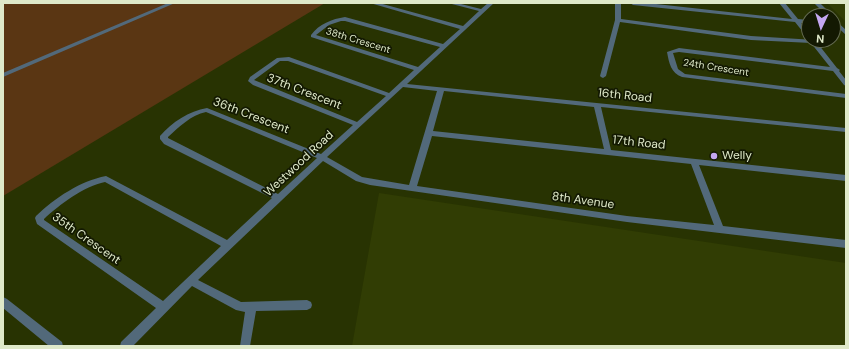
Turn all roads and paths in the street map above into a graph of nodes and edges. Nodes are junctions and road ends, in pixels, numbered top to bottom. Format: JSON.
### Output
{"nodes":[{"id":1,"x":172,"y":3,"type":"edge"},
{"id":2,"x":373,"y":3,"type":"edge"},
{"id":3,"x":451,"y":3,"type":"edge"},
{"id":4,"x":491,"y":3,"type":"edge"},
{"id":5,"x":618,"y":3,"type":"edge"},
{"id":6,"x":633,"y":3,"type":"edge"},
{"id":7,"x":782,"y":3,"type":"edge"},
{"id":8,"x":483,"y":11,"type":"junction"},
{"id":9,"x":618,"y":20,"type":"junction"},
{"id":10,"x":799,"y":21,"type":"junction"},
{"id":11,"x":801,"y":24,"type":"edge"},
{"id":12,"x":464,"y":28,"type":"junction"},
{"id":13,"x":801,"y":40,"type":"edge"},
{"id":14,"x":445,"y":46,"type":"junction"},
{"id":15,"x":819,"y":48,"type":"edge"},
{"id":16,"x":418,"y":69,"type":"junction"},
{"id":17,"x":837,"y":70,"type":"junction"},
{"id":18,"x":3,"y":75,"type":"edge"},
{"id":19,"x":603,"y":76,"type":"dead end"},
{"id":20,"x":846,"y":84,"type":"edge"},
{"id":21,"x":402,"y":85,"type":"junction"},
{"id":22,"x":441,"y":89,"type":"junction"},
{"id":23,"x":390,"y":95,"type":"junction"},
{"id":24,"x":846,"y":96,"type":"edge"},
{"id":25,"x":597,"y":105,"type":"junction"},
{"id":26,"x":359,"y":125,"type":"junction"},
{"id":27,"x":846,"y":130,"type":"edge"},
{"id":28,"x":429,"y":133,"type":"junction"},
{"id":29,"x":608,"y":152,"type":"junction"},
{"id":30,"x":323,"y":158,"type":"junction"},
{"id":31,"x":694,"y":161,"type":"junction"},
{"id":32,"x":846,"y":178,"type":"edge"},
{"id":33,"x":412,"y":188,"type":"junction"},
{"id":34,"x":279,"y":198,"type":"junction"},
{"id":35,"x":720,"y":230,"type":"junction"},
{"id":36,"x":846,"y":244,"type":"edge"},
{"id":37,"x":229,"y":246,"type":"junction"},
{"id":38,"x":191,"y":281,"type":"junction"},
{"id":39,"x":3,"y":302,"type":"edge"},
{"id":40,"x":307,"y":305,"type":"dead end"},
{"id":41,"x":163,"y":307,"type":"junction"},
{"id":42,"x":251,"y":308,"type":"junction"},
{"id":43,"x":58,"y":346,"type":"edge"},
{"id":44,"x":125,"y":346,"type":"edge"},
{"id":45,"x":244,"y":346,"type":"edge"}],
"edges":[{"from":1,"to":18,"type":"street"},
{"from":2,"to":12,"type":"street"},
{"from":3,"to":8,"type":"street"},
{"from":4,"to":8,"type":"street","name":"Westwood Road"},
{"from":5,"to":9,"type":"street"},
{"from":6,"to":10,"type":"street"},
{"from":7,"to":10,"type":"street"},
{"from":8,"to":12,"type":"street","name":"Westwood Road"},
{"from":9,"to":13,"type":"street"},
{"from":9,"to":19,"type":"street"},
{"from":10,"to":11,"type":"street"},
{"from":12,"to":14,"type":"street","name":"Westwood Road"},
{"from":14,"to":16,"type":"street","name":"Westwood Road"},
{"from":14,"to":16,"type":"street","name":"38th Crescent"},
{"from":15,"to":17,"type":"street"},
{"from":16,"to":21,"type":"street","name":"Westwood Road"},
{"from":17,"to":20,"type":"street"},
{"from":17,"to":24,"type":"street","name":"24th Crescent"},
{"from":21,"to":22,"type":"street","name":"16th Road"},
{"from":21,"to":23,"type":"street","name":"Westwood Road"},
{"from":22,"to":25,"type":"street","name":"16th Road"},
{"from":22,"to":28,"type":"street"},
{"from":23,"to":26,"type":"street","name":"Westwood Road"},
{"from":23,"to":26,"type":"street","name":"37th Crescent"},
{"from":25,"to":27,"type":"street","name":"16th Road"},
{"from":25,"to":29,"type":"street"},
{"from":26,"to":30,"type":"street","name":"Westwood Road"},
{"from":28,"to":29,"type":"street","name":"17th Road"},
{"from":28,"to":33,"type":"street"},
{"from":29,"to":31,"type":"street","name":"17th Road"},
{"from":30,"to":33,"type":"street","name":"8th Avenue"},
{"from":30,"to":34,"type":"street","name":"Westwood Road"},
{"from":30,"to":34,"type":"street","name":"36th Crescent"},
{"from":31,"to":32,"type":"street","name":"17th Road"},
{"from":31,"to":35,"type":"street"},
{"from":33,"to":35,"type":"street","name":"8th Avenue"},
{"from":34,"to":37,"type":"street","name":"Westwood Road"},
{"from":35,"to":36,"type":"street","name":"8th Avenue"},
{"from":37,"to":38,"type":"street","name":"Westwood Road"},
{"from":37,"to":41,"type":"street","name":"35th Crescent"},
{"from":38,"to":41,"type":"street","name":"Westwood Road"},
{"from":38,"to":42,"type":"street"},
{"from":39,"to":43,"type":"street"},
{"from":40,"to":42,"type":"street"},
{"from":41,"to":44,"type":"street","name":"Westwood Road"},
{"from":42,"to":45,"type":"street"}]}
